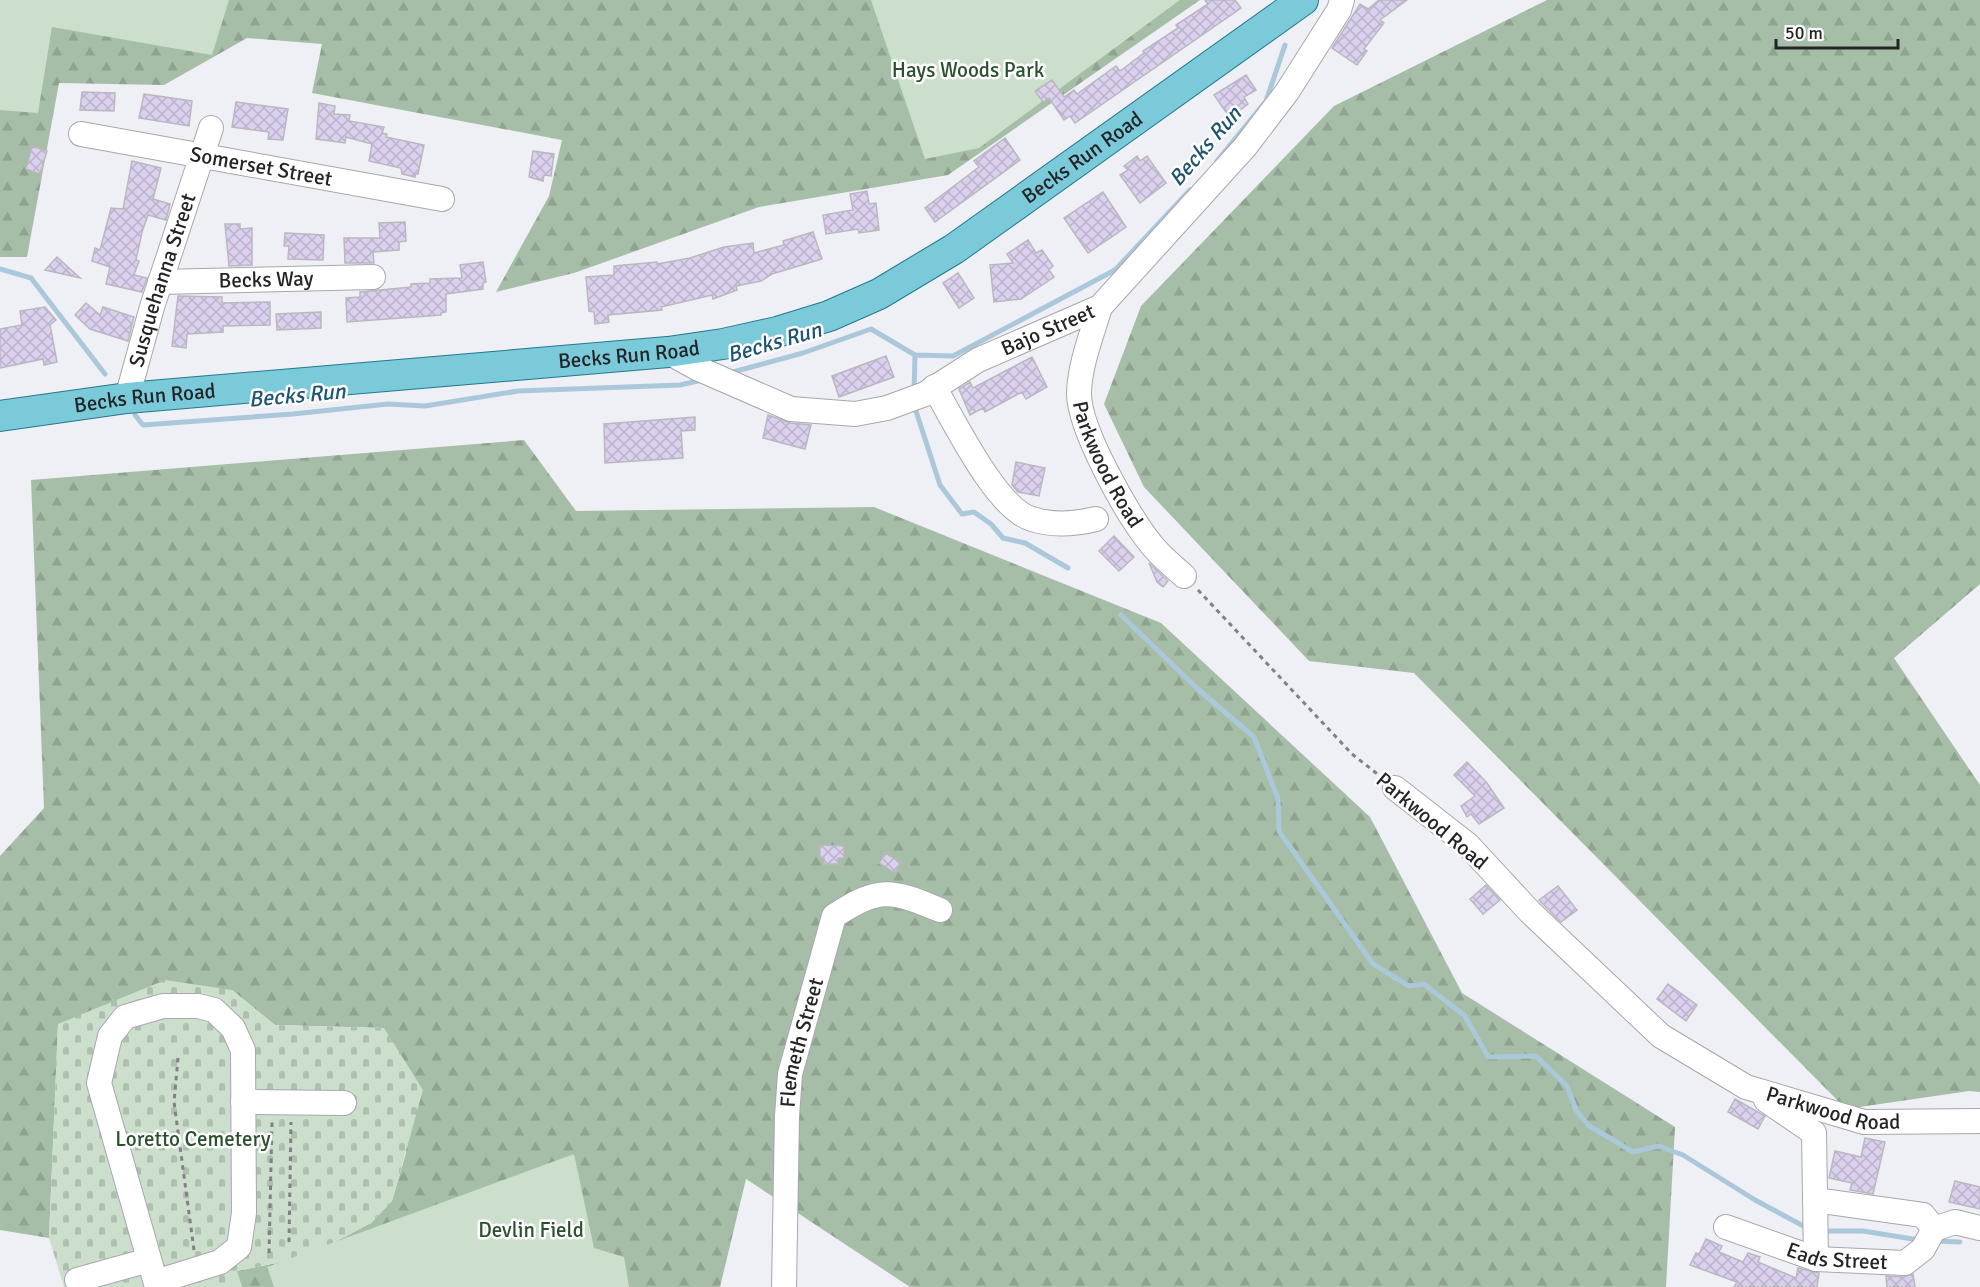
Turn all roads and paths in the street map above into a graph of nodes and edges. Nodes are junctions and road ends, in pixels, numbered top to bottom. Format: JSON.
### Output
{"nodes":[{"id":1,"x":1303,"y":0,"type":"edge"},
{"id":2,"x":1342,"y":0,"type":"edge"},
{"id":3,"x":211,"y":128,"type":"dead end"},
{"id":4,"x":81,"y":134,"type":"dead end"},
{"id":5,"x":203,"y":155,"type":"junction"},
{"id":6,"x":442,"y":199,"type":"dead end"},
{"id":7,"x":373,"y":277,"type":"dead end"},
{"id":8,"x":160,"y":282,"type":"junction"},
{"id":9,"x":1100,"y":307,"type":"junction"},
{"id":10,"x":668,"y":352,"type":"junction"},
{"id":11,"x":921,"y":394,"type":"junction"},
{"id":12,"x":127,"y":398,"type":"junction"},
{"id":13,"x":0,"y":416,"type":"edge"},
{"id":14,"x":1096,"y":519,"type":"dead end"},
{"id":15,"x":1184,"y":576,"type":"joint"},
{"id":16,"x":1395,"y":788,"type":"joint"},
{"id":17,"x":940,"y":910,"type":"dead end"},
{"id":18,"x":178,"y":1058,"type":"dead end"},
{"id":19,"x":1746,"y":1087,"type":"junction"},
{"id":20,"x":243,"y":1102,"type":"junction"},
{"id":21,"x":282,"y":1103,"type":"junction"},
{"id":22,"x":344,"y":1103,"type":"dead end"},
{"id":23,"x":1980,"y":1121,"type":"edge"},
{"id":24,"x":1726,"y":1227,"type":"dead end"},
{"id":25,"x":1980,"y":1228,"type":"edge"},
{"id":26,"x":1815,"y":1231,"type":"junction"},
{"id":27,"x":1928,"y":1239,"type":"junction"},
{"id":28,"x":289,"y":1242,"type":"dead end"},
{"id":29,"x":269,"y":1253,"type":"dead end"},
{"id":30,"x":197,"y":1269,"type":"junction"},
{"id":31,"x":154,"y":1276,"type":"edge"},
{"id":32,"x":77,"y":1280,"type":"dead end"},
{"id":33,"x":784,"y":1287,"type":"edge"}],
"edges":[{"from":1,"to":10,"type":"main road","name":"Becks Run Road"},
{"from":2,"to":9,"type":"street","name":"Bajo Street"},
{"from":3,"to":5,"type":"street","name":"Susquehanna Street"},
{"from":4,"to":5,"type":"street","name":"Somerset Street"},
{"from":5,"to":6,"type":"street","name":"Somerset Street"},
{"from":5,"to":8,"type":"street","name":"Susquehanna Street"},
{"from":7,"to":8,"type":"street","name":"Becks Way"},
{"from":8,"to":12,"type":"street","name":"Susquehanna Street"},
{"from":9,"to":11,"type":"street","name":"Bajo Street"},
{"from":9,"to":15,"type":"street","name":"Parkwood Road"},
{"from":10,"to":11,"type":"street","name":"Bajo Street"},
{"from":10,"to":12,"type":"main road","name":"Becks Run Road"},
{"from":11,"to":14,"type":"street"},
{"from":12,"to":13,"type":"main road","name":"Becks Run Road"},
{"from":15,"to":16,"type":"path","name":"Parkwood Road"},
{"from":16,"to":19,"type":"street","name":"Parkwood Road"},
{"from":17,"to":33,"type":"street","name":"Flemeth Street"},
{"from":18,"to":30,"type":"path"},
{"from":19,"to":23,"type":"street","name":"Parkwood Road"},
{"from":19,"to":26,"type":"street"},
{"from":20,"to":21,"type":"street"},
{"from":20,"to":30,"type":"street"},
{"from":20,"to":31,"type":"street"},
{"from":21,"to":22,"type":"street"},
{"from":21,"to":28,"type":"path"},
{"from":21,"to":29,"type":"path"},
{"from":24,"to":26,"type":"street","name":"Eads Street"},
{"from":25,"to":27,"type":"street"},
{"from":26,"to":27,"type":"street","name":"Eads Street"},
{"from":26,"to":27,"type":"street"},
{"from":30,"to":31,"type":"street"},
{"from":31,"to":32,"type":"street"}]}
